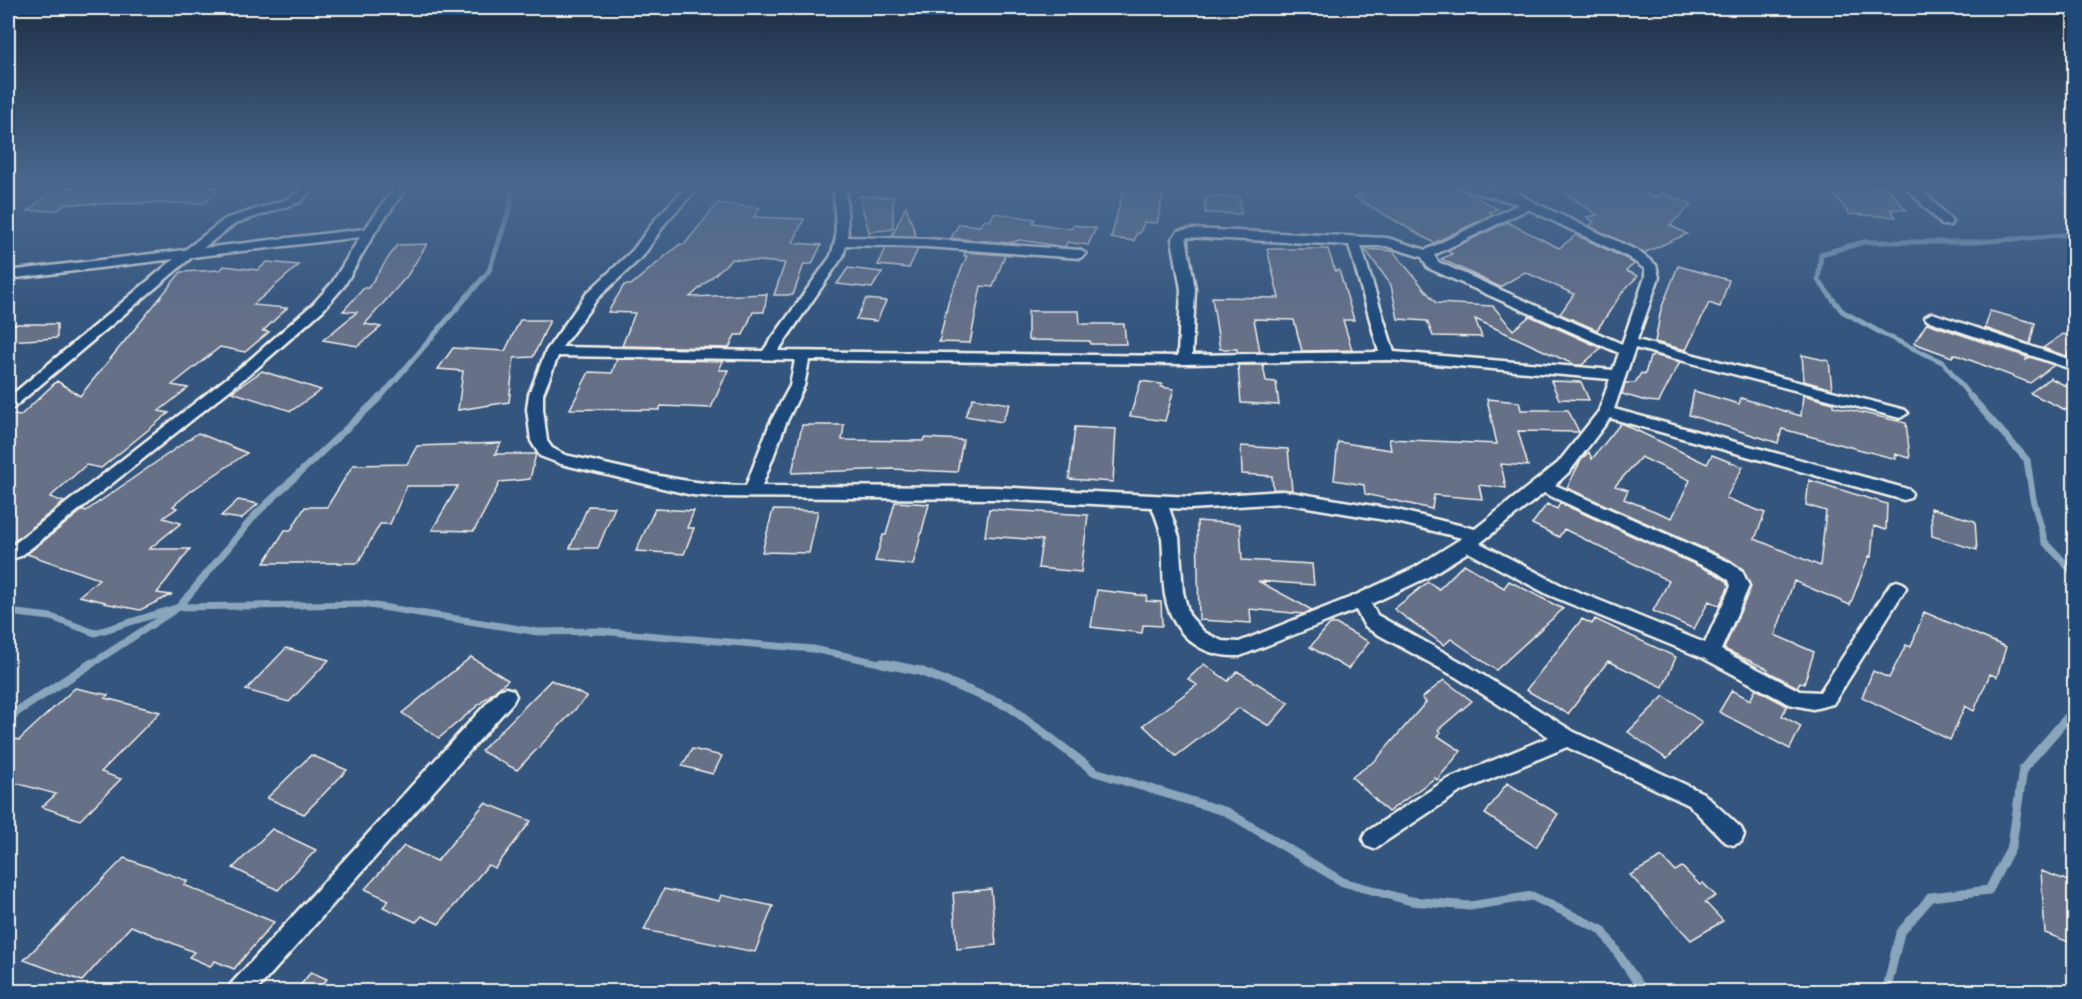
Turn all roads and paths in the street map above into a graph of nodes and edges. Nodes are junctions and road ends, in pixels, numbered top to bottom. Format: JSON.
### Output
{"nodes":[{"id":1,"x":212,"y":234,"type":"edge"},
{"id":2,"x":354,"y":234,"type":"edge"},
{"id":3,"x":368,"y":234,"type":"edge"},
{"id":4,"x":652,"y":234,"type":"edge"},
{"id":5,"x":842,"y":234,"type":"edge"},
{"id":6,"x":1467,"y":234,"type":"edge"},
{"id":7,"x":1590,"y":234,"type":"edge"},
{"id":8,"x":842,"y":241,"type":"junction"},
{"id":9,"x":1354,"y":242,"type":"junction"},
{"id":10,"x":188,"y":252,"type":"junction"},
{"id":11,"x":1080,"y":254,"type":"dead end"},
{"id":12,"x":1427,"y":254,"type":"junction"},
{"id":13,"x":8,"y":275,"type":"edge"},
{"id":14,"x":1932,"y":317,"type":"dead end"},
{"id":15,"x":1629,"y":348,"type":"junction"},
{"id":16,"x":553,"y":351,"type":"junction"},
{"id":17,"x":768,"y":355,"type":"junction"},
{"id":18,"x":802,"y":356,"type":"junction"},
{"id":19,"x":1388,"y":356,"type":"junction"},
{"id":20,"x":1185,"y":360,"type":"junction"},
{"id":21,"x":2074,"y":366,"type":"edge"},
{"id":22,"x":1620,"y":375,"type":"junction"},
{"id":23,"x":8,"y":405,"type":"edge"},
{"id":24,"x":1606,"y":412,"type":"junction"},
{"id":25,"x":1900,"y":413,"type":"dead end"},
{"id":26,"x":1544,"y":486,"type":"junction"},
{"id":27,"x":752,"y":491,"type":"junction"},
{"id":28,"x":1904,"y":494,"type":"dead end"},
{"id":29,"x":1159,"y":502,"type":"junction"},
{"id":30,"x":1472,"y":540,"type":"junction"},
{"id":31,"x":15,"y":552,"type":"dead end"},
{"id":32,"x":1897,"y":588,"type":"dead end"},
{"id":33,"x":1360,"y":601,"type":"junction"},
{"id":34,"x":1710,"y":653,"type":"junction"},
{"id":35,"x":506,"y":696,"type":"dead end"},
{"id":36,"x":1567,"y":738,"type":"junction"},
{"id":37,"x":1733,"y":835,"type":"dead end"},
{"id":38,"x":1374,"y":839,"type":"dead end"},
{"id":39,"x":239,"y":992,"type":"edge"}],
"edges":[{"from":1,"to":10,"type":"street"},
{"from":2,"to":10,"type":"street"},
{"from":3,"to":31,"type":"street"},
{"from":4,"to":16,"type":"street"},
{"from":5,"to":8,"type":"street"},
{"from":6,"to":12,"type":"street"},
{"from":7,"to":15,"type":"street"},
{"from":8,"to":11,"type":"street"},
{"from":8,"to":17,"type":"street"},
{"from":9,"to":12,"type":"street"},
{"from":9,"to":19,"type":"street"},
{"from":9,"to":20,"type":"street"},
{"from":10,"to":13,"type":"street"},
{"from":10,"to":23,"type":"street"},
{"from":12,"to":15,"type":"street"},
{"from":14,"to":21,"type":"street"},
{"from":15,"to":22,"type":"street"},
{"from":15,"to":25,"type":"street"},
{"from":16,"to":17,"type":"street"},
{"from":16,"to":27,"type":"street"},
{"from":17,"to":18,"type":"street"},
{"from":18,"to":20,"type":"street"},
{"from":18,"to":27,"type":"street"},
{"from":19,"to":20,"type":"street"},
{"from":19,"to":22,"type":"street"},
{"from":22,"to":24,"type":"street"},
{"from":24,"to":26,"type":"street"},
{"from":24,"to":28,"type":"street"},
{"from":26,"to":30,"type":"street"},
{"from":26,"to":34,"type":"street"},
{"from":27,"to":29,"type":"street"},
{"from":29,"to":30,"type":"street"},
{"from":29,"to":33,"type":"street"},
{"from":30,"to":33,"type":"street"},
{"from":30,"to":34,"type":"street"},
{"from":32,"to":34,"type":"street"},
{"from":33,"to":36,"type":"street"},
{"from":35,"to":39,"type":"street"},
{"from":36,"to":37,"type":"street"},
{"from":36,"to":38,"type":"street"}]}
